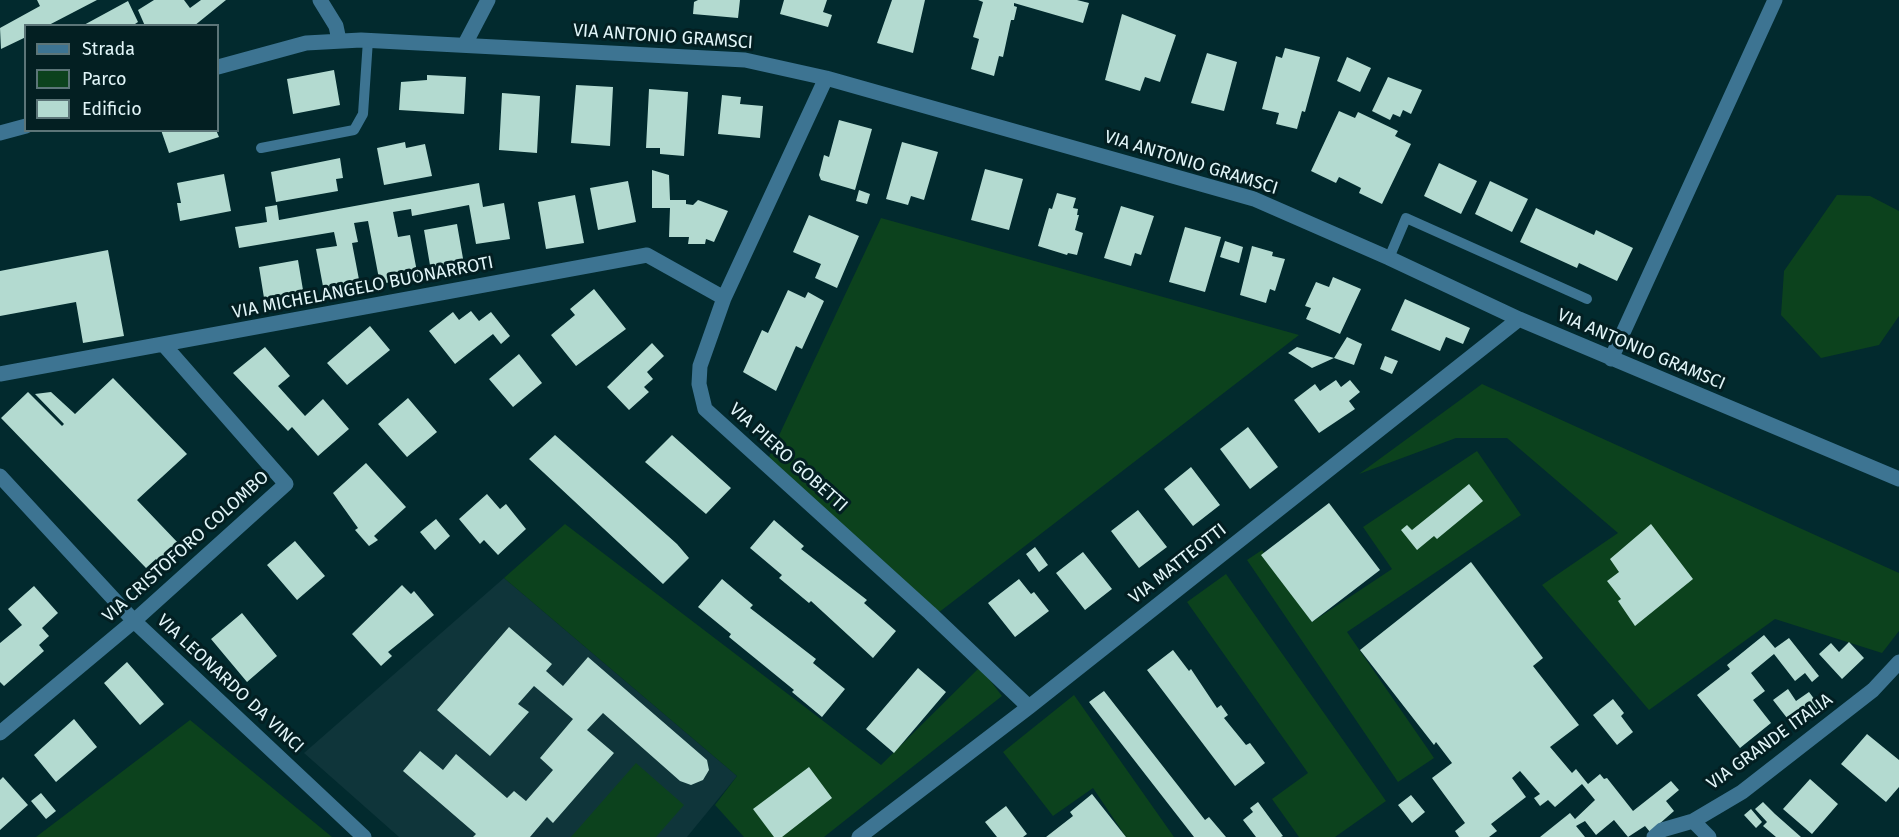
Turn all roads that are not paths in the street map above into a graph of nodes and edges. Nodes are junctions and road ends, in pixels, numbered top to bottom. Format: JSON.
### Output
{"nodes":[{"id":1,"x":320,"y":0,"type":"edge"},
{"id":2,"x":488,"y":0,"type":"edge"},
{"id":3,"x":1775,"y":0,"type":"edge"},
{"id":4,"x":339,"y":40,"type":"junction"},
{"id":5,"x":368,"y":40,"type":"junction"},
{"id":6,"x":465,"y":44,"type":"junction"},
{"id":7,"x":219,"y":67,"type":"edge"},
{"id":8,"x":826,"y":78,"type":"junction"},
{"id":9,"x":24,"y":127,"type":"edge"},
{"id":10,"x":0,"y":133,"type":"edge"},
{"id":11,"x":261,"y":148,"type":"dead end"},
{"id":12,"x":1389,"y":258,"type":"junction"},
{"id":13,"x":724,"y":298,"type":"junction"},
{"id":14,"x":1587,"y":299,"type":"dead end"},
{"id":15,"x":1519,"y":320,"type":"junction"},
{"id":16,"x":164,"y":345,"type":"junction"},
{"id":17,"x":1611,"y":359,"type":"junction"},
{"id":18,"x":0,"y":374,"type":"edge"},
{"id":19,"x":0,"y":476,"type":"edge"},
{"id":20,"x":1899,"y":479,"type":"edge"},
{"id":21,"x":134,"y":621,"type":"junction"},
{"id":22,"x":1899,"y":663,"type":"edge"},
{"id":23,"x":1029,"y":707,"type":"junction"},
{"id":24,"x":0,"y":733,"type":"edge"},
{"id":25,"x":1693,"y":821,"type":"junction"},
{"id":26,"x":364,"y":837,"type":"edge"},
{"id":27,"x":859,"y":837,"type":"edge"},
{"id":28,"x":1654,"y":837,"type":"edge"},
{"id":29,"x":1690,"y":837,"type":"edge"},
{"id":30,"x":1709,"y":837,"type":"edge"}],
"edges":[{"from":1,"to":4,"type":"street"},
{"from":2,"to":6,"type":"street"},
{"from":3,"to":17,"type":"street"},
{"from":4,"to":5,"type":"street","name":"VIA ANTONIO GRAMSCI"},
{"from":4,"to":7,"type":"street","name":"VIA ANTONIO GRAMSCI"},
{"from":5,"to":6,"type":"street","name":"VIA ANTONIO GRAMSCI"},
{"from":5,"to":11,"type":"lane"},
{"from":6,"to":8,"type":"street","name":"VIA ANTONIO GRAMSCI"},
{"from":8,"to":12,"type":"street","name":"VIA ANTONIO GRAMSCI"},
{"from":8,"to":13,"type":"street","name":"VIA PIERO GOBETTI"},
{"from":9,"to":10,"type":"street"},
{"from":12,"to":14,"type":"lane"},
{"from":12,"to":15,"type":"street","name":"VIA ANTONIO GRAMSCI"},
{"from":13,"to":16,"type":"street","name":"VIA MICHELANGELO BUONARROTI"},
{"from":13,"to":23,"type":"street","name":"VIA PIERO GOBETTI"},
{"from":15,"to":17,"type":"street","name":"VIA ANTONIO GRAMSCI"},
{"from":15,"to":23,"type":"street","name":"VIA MATTEOTTI"},
{"from":16,"to":18,"type":"street","name":"VIA MICHELANGELO BUONARROTI"},
{"from":16,"to":21,"type":"street","name":"VIA CRISTOFORO COLOMBO"},
{"from":17,"to":20,"type":"street","name":"VIA ANTONIO GRAMSCI"},
{"from":19,"to":21,"type":"street","name":"VIA LEONARDO DA VINCI"},
{"from":21,"to":24,"type":"street","name":"VIA CRISTOFORO COLOMBO"},
{"from":21,"to":26,"type":"street","name":"VIA LEONARDO DA VINCI"},
{"from":22,"to":25,"type":"street","name":"VIA GRANDE ITALIA"},
{"from":23,"to":27,"type":"street","name":"VIA MATTEOTTI"},
{"from":25,"to":28,"type":"street","name":"VIA GRANDE ITALIA"},
{"from":25,"to":29,"type":"street"},
{"from":25,"to":30,"type":"street"}]}
